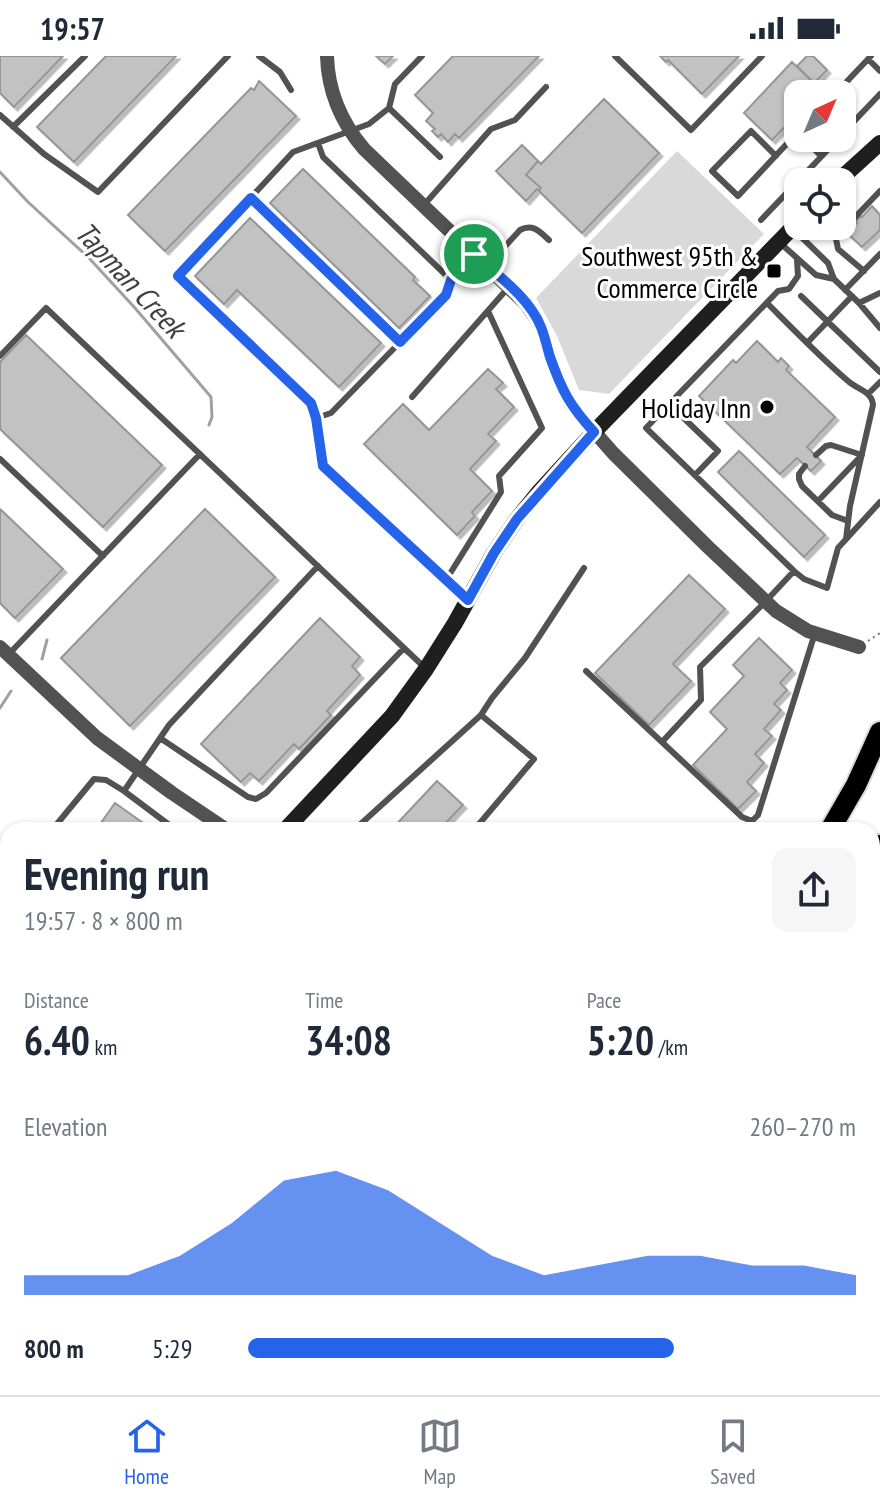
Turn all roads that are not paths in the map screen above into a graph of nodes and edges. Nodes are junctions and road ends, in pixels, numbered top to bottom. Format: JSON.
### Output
{"nodes":[{"id":1,"x":85,"y":56,"type":"edge"},
{"id":2,"x":228,"y":56,"type":"edge"},
{"id":3,"x":259,"y":56,"type":"edge"},
{"id":4,"x":327,"y":56,"type":"edge"},
{"id":5,"x":422,"y":56,"type":"edge"},
{"id":6,"x":615,"y":56,"type":"edge"},
{"id":7,"x":762,"y":56,"type":"edge"},
{"id":8,"x":869,"y":58,"type":"edge"},
{"id":9,"x":880,"y":71,"type":"edge"},
{"id":10,"x":848,"y":80,"type":"edge"},
{"id":11,"x":546,"y":87,"type":"dead end"},
{"id":12,"x":291,"y":90,"type":"dead end"},
{"id":13,"x":880,"y":94,"type":"edge"},
{"id":14,"x":389,"y":108,"type":"junction"},
{"id":15,"x":0,"y":115,"type":"edge"},
{"id":16,"x":856,"y":119,"type":"edge"},
{"id":17,"x":13,"y":127,"type":"junction"},
{"id":18,"x":349,"y":131,"type":"junction"},
{"id":19,"x":318,"y":143,"type":"junction"},
{"id":20,"x":880,"y":143,"type":"edge"},
{"id":21,"x":784,"y":148,"type":"edge"},
{"id":22,"x":817,"y":152,"type":"edge"},
{"id":23,"x":825,"y":152,"type":"edge"},
{"id":24,"x":776,"y":156,"type":"junction"},
{"id":25,"x":821,"y":156,"type":"junction"},
{"id":26,"x":440,"y":157,"type":"dead end"},
{"id":27,"x":852,"y":168,"type":"edge"},
{"id":28,"x":880,"y":191,"type":"edge"},
{"id":29,"x":251,"y":198,"type":"junction"},
{"id":30,"x":423,"y":206,"type":"junction"},
{"id":31,"x":761,"y":220,"type":"dead end"},
{"id":32,"x":784,"y":237,"type":"edge"},
{"id":33,"x":549,"y":240,"type":"dead end"},
{"id":34,"x":808,"y":240,"type":"edge"},
{"id":35,"x":779,"y":242,"type":"junction"},
{"id":36,"x":474,"y":254,"type":"junction"},
{"id":37,"x":880,"y":254,"type":"edge"},
{"id":38,"x":797,"y":260,"type":"junction"},
{"id":39,"x":487,"y":266,"type":"junction"},
{"id":40,"x":864,"y":271,"type":"junction"},
{"id":41,"x":834,"y":279,"type":"junction"},
{"id":42,"x":451,"y":280,"type":"junction"},
{"id":43,"x":509,"y":287,"type":"junction"},
{"id":44,"x":845,"y":290,"type":"junction"},
{"id":45,"x":880,"y":293,"type":"edge"},
{"id":46,"x":801,"y":296,"type":"dead end"},
{"id":47,"x":852,"y":296,"type":"junction"},
{"id":48,"x":767,"y":303,"type":"junction"},
{"id":49,"x":859,"y":303,"type":"junction"},
{"id":50,"x":488,"y":311,"type":"junction"},
{"id":51,"x":876,"y":318,"type":"edge"},
{"id":52,"x":827,"y":321,"type":"junction"},
{"id":53,"x":880,"y":328,"type":"edge"},
{"id":54,"x":400,"y":342,"type":"junction"},
{"id":55,"x":807,"y":343,"type":"junction"},
{"id":56,"x":0,"y":356,"type":"edge"},
{"id":57,"x":880,"y":372,"type":"edge"},
{"id":58,"x":880,"y":382,"type":"edge"},
{"id":59,"x":869,"y":393,"type":"junction"},
{"id":60,"x":412,"y":397,"type":"dead end"},
{"id":61,"x":669,"y":404,"type":"junction"},
{"id":62,"x":316,"y":418,"type":"junction"},
{"id":63,"x":594,"y":432,"type":"junction"},
{"id":64,"x":200,"y":454,"type":"junction"},
{"id":65,"x":816,"y":455,"type":"dead end"},
{"id":66,"x":862,"y":455,"type":"junction"},
{"id":67,"x":0,"y":459,"type":"edge"},
{"id":68,"x":805,"y":466,"type":"dead end"},
{"id":69,"x":695,"y":475,"type":"junction"},
{"id":70,"x":818,"y":501,"type":"junction"},
{"id":71,"x":880,"y":502,"type":"edge"},
{"id":72,"x":848,"y":521,"type":"junction"},
{"id":73,"x":846,"y":539,"type":"junction"},
{"id":74,"x":103,"y":556,"type":"junction"},
{"id":75,"x":318,"y":566,"type":"junction"},
{"id":76,"x":584,"y":568,"type":"dead end"},
{"id":77,"x":794,"y":571,"type":"junction"},
{"id":78,"x":446,"y":580,"type":"junction"},
{"id":79,"x":468,"y":600,"type":"junction"},
{"id":80,"x":766,"y":601,"type":"junction"},
{"id":81,"x":815,"y":633,"type":"junction"},
{"id":82,"x":859,"y":647,"type":"dead end"},
{"id":83,"x":404,"y":648,"type":"junction"},
{"id":84,"x":4,"y":651,"type":"edge"},
{"id":85,"x":426,"y":669,"type":"junction"},
{"id":86,"x":586,"y":671,"type":"dead end"},
{"id":87,"x":481,"y":715,"type":"junction"},
{"id":88,"x":880,"y":732,"type":"edge"},
{"id":89,"x":160,"y":738,"type":"junction"},
{"id":90,"x":662,"y":742,"type":"junction"},
{"id":91,"x":139,"y":769,"type":"junction"},
{"id":92,"x":124,"y":791,"type":"junction"},
{"id":93,"x":59,"y":822,"type":"edge"},
{"id":94,"x":165,"y":822,"type":"edge"},
{"id":95,"x":215,"y":822,"type":"edge"},
{"id":96,"x":293,"y":822,"type":"edge"},
{"id":97,"x":363,"y":822,"type":"edge"},
{"id":98,"x":481,"y":822,"type":"edge"},
{"id":99,"x":835,"y":822,"type":"edge"}],
"edges":[{"from":1,"to":17,"type":"lane"},
{"from":2,"to":17,"type":"lane"},
{"from":3,"to":12,"type":"lane"},
{"from":4,"to":18,"type":"street"},
{"from":5,"to":14,"type":"lane"},
{"from":6,"to":7,"type":"lane"},
{"from":8,"to":9,"type":"lane"},
{"from":8,"to":10,"type":"lane"},
{"from":11,"to":30,"type":"lane"},
{"from":13,"to":16,"type":"lane"},
{"from":14,"to":18,"type":"lane"},
{"from":14,"to":26,"type":"lane"},
{"from":15,"to":17,"type":"lane"},
{"from":18,"to":19,"type":"lane"},
{"from":18,"to":30,"type":"street"},
{"from":19,"to":29,"type":"lane"},
{"from":19,"to":42,"type":"lane"},
{"from":20,"to":27,"type":"main road"},
{"from":21,"to":24,"type":"lane"},
{"from":22,"to":25,"type":"lane"},
{"from":23,"to":25,"type":"lane"},
{"from":24,"to":24,"type":"lane"},
{"from":25,"to":31,"type":"lane"},
{"from":28,"to":40,"type":"lane"},
{"from":29,"to":54,"type":"lane"},
{"from":29,"to":62,"type":"lane"},
{"from":30,"to":36,"type":"street"},
{"from":32,"to":35,"type":"main road"},
{"from":33,"to":39,"type":"lane"},
{"from":34,"to":41,"type":"lane"},
{"from":35,"to":38,"type":"lane"},
{"from":35,"to":63,"type":"main road"},
{"from":36,"to":39,"type":"street"},
{"from":36,"to":42,"type":"lane"},
{"from":37,"to":40,"type":"lane"},
{"from":38,"to":41,"type":"lane"},
{"from":38,"to":48,"type":"lane"},
{"from":39,"to":43,"type":"street"},
{"from":40,"to":44,"type":"lane"},
{"from":41,"to":44,"type":"lane"},
{"from":42,"to":54,"type":"lane"},
{"from":43,"to":50,"type":"lane"},
{"from":43,"to":63,"type":"street"},
{"from":44,"to":47,"type":"lane"},
{"from":45,"to":49,"type":"lane"},
{"from":46,"to":52,"type":"lane"},
{"from":47,"to":49,"type":"lane"},
{"from":47,"to":52,"type":"lane"},
{"from":48,"to":55,"type":"lane"},
{"from":48,"to":61,"type":"lane"},
{"from":49,"to":51,"type":"lane"},
{"from":50,"to":60,"type":"lane"},
{"from":50,"to":78,"type":"lane"},
{"from":51,"to":53,"type":"lane"},
{"from":52,"to":55,"type":"lane"},
{"from":52,"to":57,"type":"lane"},
{"from":54,"to":62,"type":"lane"},
{"from":55,"to":59,"type":"lane"},
{"from":56,"to":64,"type":"lane"},
{"from":58,"to":59,"type":"lane"},
{"from":59,"to":66,"type":"lane"},
{"from":61,"to":69,"type":"lane"},
{"from":61,"to":69,"type":"lane"},
{"from":62,"to":78,"type":"lane"},
{"from":63,"to":79,"type":"main road"},
{"from":63,"to":80,"type":"street"},
{"from":64,"to":74,"type":"lane"},
{"from":64,"to":75,"type":"lane"},
{"from":65,"to":66,"type":"lane"},
{"from":66,"to":70,"type":"lane"},
{"from":66,"to":72,"type":"lane"},
{"from":67,"to":74,"type":"lane"},
{"from":68,"to":70,"type":"lane"},
{"from":69,"to":77,"type":"lane"},
{"from":70,"to":72,"type":"lane"},
{"from":71,"to":73,"type":"lane"},
{"from":72,"to":73,"type":"lane"},
{"from":73,"to":77,"type":"lane"},
{"from":74,"to":84,"type":"lane"},
{"from":75,"to":83,"type":"lane"},
{"from":75,"to":89,"type":"lane"},
{"from":76,"to":87,"type":"lane"},
{"from":77,"to":80,"type":"lane"},
{"from":78,"to":79,"type":"lane"},
{"from":79,"to":85,"type":"main road"},
{"from":80,"to":81,"type":"street"},
{"from":80,"to":90,"type":"lane"},
{"from":81,"to":82,"type":"street"},
{"from":81,"to":90,"type":"lane"},
{"from":83,"to":85,"type":"lane"},
{"from":83,"to":89,"type":"lane"},
{"from":84,"to":91,"type":"street"},
{"from":85,"to":96,"type":"main road"},
{"from":86,"to":90,"type":"lane"},
{"from":87,"to":97,"type":"lane"},
{"from":87,"to":98,"type":"lane"},
{"from":88,"to":99,"type":"highway"},
{"from":89,"to":91,"type":"lane"},
{"from":91,"to":92,"type":"lane"},
{"from":91,"to":95,"type":"street"},
{"from":92,"to":93,"type":"lane"},
{"from":92,"to":94,"type":"lane"}]}
